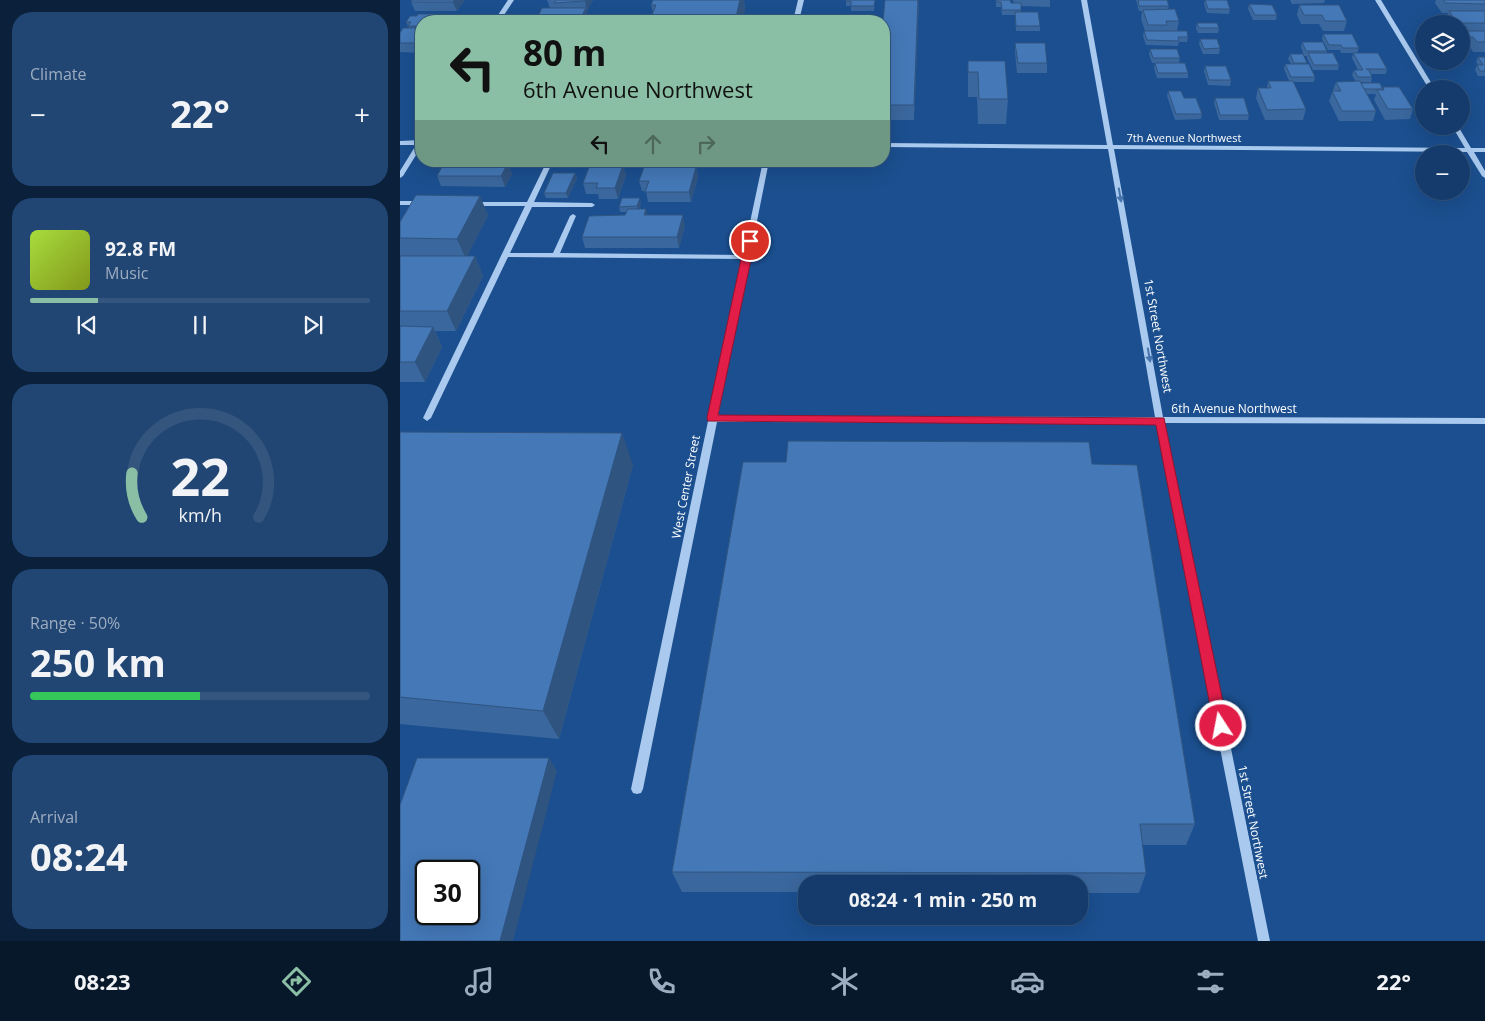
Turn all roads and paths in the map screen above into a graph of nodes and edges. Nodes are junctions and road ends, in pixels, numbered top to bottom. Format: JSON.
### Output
{"nodes":[{"id":1,"x":511,"y":0,"type":"edge"},
{"id":2,"x":801,"y":0,"type":"edge"},
{"id":3,"x":1084,"y":0,"type":"edge"},
{"id":4,"x":1378,"y":0,"type":"edge"},
{"id":5,"x":501,"y":15,"type":"edge"},
{"id":6,"x":797,"y":15,"type":"edge"},
{"id":7,"x":1427,"y":80,"type":"edge"},
{"id":8,"x":400,"y":143,"type":"edge"},
{"id":9,"x":415,"y":143,"type":"edge"},
{"id":10,"x":890,"y":146,"type":"edge"},
{"id":11,"x":1111,"y":147,"type":"junction"},
{"id":12,"x":1415,"y":150,"type":"edge"},
{"id":13,"x":1470,"y":150,"type":"joint"},
{"id":14,"x":1485,"y":150,"type":"edge"},
{"id":15,"x":415,"y":152,"type":"edge"},
{"id":16,"x":547,"y":167,"type":"edge"},
{"id":17,"x":765,"y":167,"type":"edge"},
{"id":18,"x":400,"y":176,"type":"edge"},
{"id":19,"x":1485,"y":176,"type":"edge"},
{"id":20,"x":400,"y":203,"type":"edge"},
{"id":21,"x":427,"y":203,"type":"edge"},
{"id":22,"x":464,"y":204,"type":"edge"},
{"id":23,"x":529,"y":205,"type":"junction"},
{"id":24,"x":592,"y":205,"type":"dead end"},
{"id":25,"x":573,"y":216,"type":"dead end"},
{"id":26,"x":505,"y":255,"type":"junction"},
{"id":27,"x":555,"y":256,"type":"junction"},
{"id":28,"x":747,"y":257,"type":"junction"},
{"id":29,"x":426,"y":418,"type":"dead end"},
{"id":30,"x":712,"y":418,"type":"junction"},
{"id":31,"x":1160,"y":421,"type":"junction"},
{"id":32,"x":1485,"y":421,"type":"edge"},
{"id":33,"x":637,"y":789,"type":"dead end"},
{"id":34,"x":1264,"y":941,"type":"edge"}],
"edges":[{"from":1,"to":5,"type":"street"},
{"from":2,"to":6,"type":"street"},
{"from":3,"to":11,"type":"street","name":"1st Street Northwest"},
{"from":4,"to":7,"type":"street"},
{"from":8,"to":9,"type":"street"},
{"from":10,"to":11,"type":"street","name":"7th Avenue Northwest"},
{"from":11,"to":12,"type":"street","name":"7th Avenue Northwest"},
{"from":11,"to":31,"type":"street","name":"1st Street Northwest","one_way":true},
{"from":13,"to":14,"type":"street","name":"7th Avenue Northwest"},
{"from":13,"to":19,"type":"street"},
{"from":15,"to":18,"type":"street"},
{"from":16,"to":23,"type":"street"},
{"from":17,"to":28,"type":"street","name":"West Center Street"},
{"from":20,"to":21,"type":"street"},
{"from":22,"to":23,"type":"street"},
{"from":23,"to":24,"type":"street"},
{"from":23,"to":26,"type":"street"},
{"from":25,"to":27,"type":"street"},
{"from":26,"to":27,"type":"street"},
{"from":26,"to":29,"type":"street"},
{"from":27,"to":28,"type":"street"},
{"from":28,"to":30,"type":"street","name":"West Center Street"},
{"from":30,"to":31,"type":"street","name":"6th Avenue Northwest"},
{"from":30,"to":33,"type":"street","name":"West Center Street"},
{"from":31,"to":32,"type":"street","name":"6th Avenue Northwest"},
{"from":31,"to":34,"type":"street","name":"1st Street Northwest"}]}
